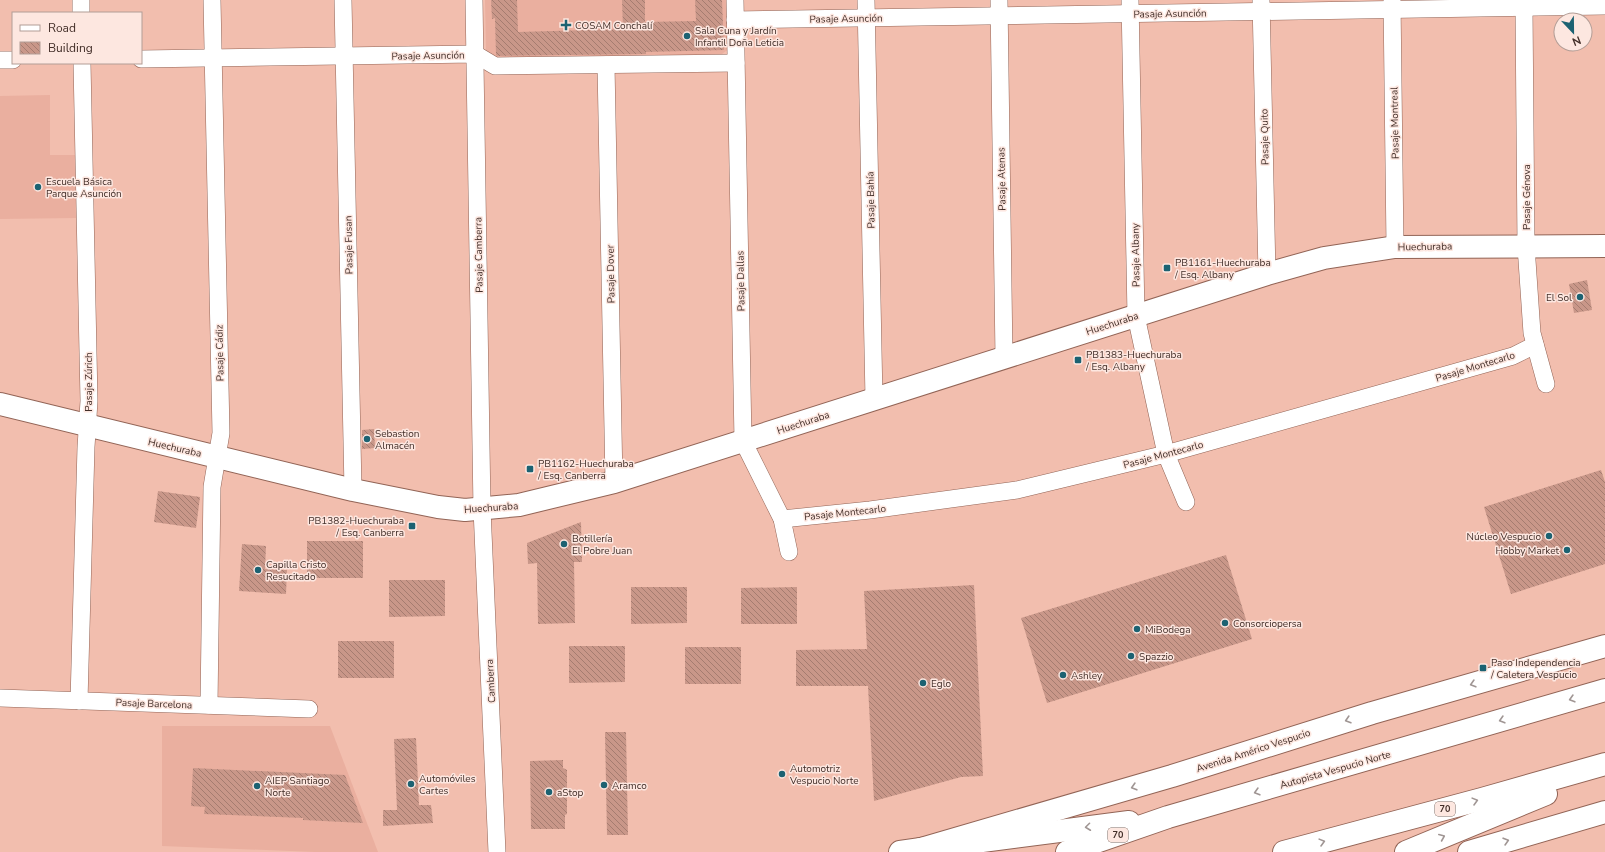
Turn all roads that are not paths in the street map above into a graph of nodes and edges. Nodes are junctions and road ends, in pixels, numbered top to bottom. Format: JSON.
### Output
{"nodes":[{"id":1,"x":81,"y":0,"type":"edge"},
{"id":2,"x":212,"y":0,"type":"edge"},
{"id":3,"x":343,"y":0,"type":"edge"},
{"id":4,"x":474,"y":0,"type":"edge"},
{"id":5,"x":735,"y":0,"type":"edge"},
{"id":6,"x":866,"y":0,"type":"edge"},
{"id":7,"x":1392,"y":5,"type":"edge"},
{"id":8,"x":1261,"y":6,"type":"edge"},
{"id":9,"x":1605,"y":6,"type":"edge"},
{"id":10,"x":1130,"y":7,"type":"edge"},
{"id":11,"x":999,"y":8,"type":"edge"},
{"id":12,"x":1524,"y":8,"type":"junction"},
{"id":13,"x":81,"y":12,"type":"edge"},
{"id":14,"x":866,"y":18,"type":"junction"},
{"id":15,"x":735,"y":20,"type":"junction"},
{"id":16,"x":475,"y":54,"type":"junction"},
{"id":17,"x":344,"y":56,"type":"junction"},
{"id":18,"x":214,"y":58,"type":"junction"},
{"id":19,"x":142,"y":59,"type":"edge"},
{"id":20,"x":0,"y":60,"type":"edge"},
{"id":21,"x":12,"y":60,"type":"edge"},
{"id":22,"x":736,"y":63,"type":"junction"},
{"id":23,"x":82,"y":64,"type":"edge"},
{"id":24,"x":606,"y":65,"type":"junction"},
{"id":25,"x":1526,"y":246,"type":"junction"},
{"id":26,"x":1605,"y":246,"type":"edge"},
{"id":27,"x":1395,"y":247,"type":"junction"},
{"id":28,"x":1267,"y":274,"type":"junction"},
{"id":29,"x":1136,"y":316,"type":"junction"},
{"id":30,"x":1535,"y":345,"type":"junction"},
{"id":31,"x":1004,"y":358,"type":"junction"},
{"id":32,"x":1546,"y":384,"type":"dead end"},
{"id":33,"x":874,"y":399,"type":"junction"},
{"id":34,"x":0,"y":404,"type":"edge"},
{"id":35,"x":87,"y":426,"type":"junction"},
{"id":36,"x":743,"y":441,"type":"junction"},
{"id":37,"x":1166,"y":454,"type":"junction"},
{"id":38,"x":217,"y":457,"type":"junction"},
{"id":39,"x":614,"y":482,"type":"junction"},
{"id":40,"x":352,"y":490,"type":"junction"},
{"id":41,"x":1186,"y":502,"type":"dead end"},
{"id":42,"x":482,"y":509,"type":"junction"},
{"id":43,"x":782,"y":519,"type":"junction"},
{"id":44,"x":789,"y":552,"type":"dead end"},
{"id":45,"x":1605,"y":646,"type":"edge"},
{"id":46,"x":1605,"y":690,"type":"edge"},
{"id":47,"x":0,"y":698,"type":"edge"},
{"id":48,"x":79,"y":701,"type":"junction"},
{"id":49,"x":209,"y":705,"type":"junction"},
{"id":50,"x":309,"y":709,"type":"dead end"},
{"id":51,"x":1605,"y":764,"type":"edge"},
{"id":52,"x":1605,"y":769,"type":"edge"},
{"id":53,"x":1605,"y":812,"type":"edge"},
{"id":54,"x":1168,"y":817,"type":"junction"},
{"id":55,"x":910,"y":850,"type":"edge"},
{"id":56,"x":497,"y":852,"type":"edge"},
{"id":57,"x":1067,"y":852,"type":"edge"},
{"id":58,"x":1284,"y":852,"type":"edge"},
{"id":59,"x":1406,"y":852,"type":"edge"},
{"id":60,"x":1469,"y":852,"type":"edge"}],
"edges":[{"from":1,"to":13,"type":"street"},
{"from":2,"to":18,"type":"street","name":"Pasaje Cádiz"},
{"from":3,"to":17,"type":"street","name":"Pasaje Fusan"},
{"from":4,"to":16,"type":"street","name":"Pasaje Camberra"},
{"from":5,"to":15,"type":"street","name":"Pasaje Dallas"},
{"from":6,"to":14,"type":"street","name":"Pasaje Bahía"},
{"from":7,"to":8,"type":"street","name":"Pasaje Asunción"},
{"from":7,"to":12,"type":"street","name":"Pasaje Asunción"},
{"from":7,"to":27,"type":"street","name":"Pasaje Montreal"},
{"from":8,"to":10,"type":"street","name":"Pasaje Asunción"},
{"from":8,"to":28,"type":"street","name":"Pasaje Quito"},
{"from":9,"to":12,"type":"street","name":"Pasaje Asunción"},
{"from":10,"to":11,"type":"street","name":"Pasaje Asunción"},
{"from":10,"to":29,"type":"street","name":"Pasaje Albany"},
{"from":11,"to":14,"type":"street","name":"Pasaje Asunción"},
{"from":11,"to":31,"type":"street","name":"Pasaje Atenas"},
{"from":12,"to":25,"type":"street","name":"Pasaje Génova"},
{"from":14,"to":15,"type":"street","name":"Pasaje Asunción"},
{"from":14,"to":33,"type":"street","name":"Pasaje Bahía"},
{"from":15,"to":22,"type":"street","name":"Pasaje Dallas"},
{"from":16,"to":17,"type":"street","name":"Pasaje Asunción"},
{"from":16,"to":24,"type":"street","name":"Pasaje Asunción"},
{"from":16,"to":42,"type":"street","name":"Pasaje Camberra"},
{"from":17,"to":18,"type":"street","name":"Pasaje Asunción"},
{"from":17,"to":40,"type":"street","name":"Pasaje Fusan"},
{"from":18,"to":19,"type":"street","name":"Pasaje Asunción"},
{"from":18,"to":38,"type":"street","name":"Pasaje Cádiz"},
{"from":20,"to":21,"type":"street"},
{"from":22,"to":24,"type":"street","name":"Pasaje Asunción"},
{"from":22,"to":36,"type":"street","name":"Pasaje Dallas"},
{"from":23,"to":35,"type":"street","name":"Pasaje Zúrich"},
{"from":24,"to":39,"type":"street","name":"Pasaje Dover"},
{"from":25,"to":26,"type":"main road","name":"Huechuraba"},
{"from":25,"to":27,"type":"main road","name":"Huechuraba"},
{"from":25,"to":30,"type":"street","name":"Pasaje Génova"},
{"from":27,"to":28,"type":"main road","name":"Huechuraba"},
{"from":28,"to":29,"type":"main road","name":"Huechuraba"},
{"from":29,"to":31,"type":"main road","name":"Huechuraba"},
{"from":29,"to":37,"type":"street","name":"Pasaje Albany"},
{"from":30,"to":32,"type":"street","name":"Pasaje Génova"},
{"from":30,"to":37,"type":"street","name":"Pasaje Montecarlo"},
{"from":31,"to":33,"type":"main road","name":"Huechuraba"},
{"from":33,"to":36,"type":"main road","name":"Huechuraba"},
{"from":34,"to":35,"type":"main road","name":"Huechuraba"},
{"from":35,"to":38,"type":"main road","name":"Huechuraba"},
{"from":35,"to":48,"type":"street","name":"Pasaje Zúrich"},
{"from":36,"to":39,"type":"main road","name":"Huechuraba"},
{"from":36,"to":43,"type":"street","name":"Pasaje Dallas"},
{"from":37,"to":41,"type":"street","name":"Pasaje Albany"},
{"from":37,"to":43,"type":"street","name":"Pasaje Montecarlo"},
{"from":38,"to":40,"type":"main road","name":"Huechuraba"},
{"from":38,"to":49,"type":"street","name":"Pasaje Cádiz"},
{"from":39,"to":42,"type":"main road","name":"Huechuraba"},
{"from":40,"to":42,"type":"main road","name":"Huechuraba"},
{"from":42,"to":56,"type":"street","name":"Camberra"},
{"from":43,"to":44,"type":"street","name":"Pasaje Dallas"},
{"from":45,"to":55,"type":"main road","name":"Avenida Américo Vespucio","one_way":true},
{"from":46,"to":54,"type":"main road","name":"Autopista Vespucio Norte","number":"70","one_way":true},
{"from":47,"to":48,"type":"street","name":"Pasaje Barcelona"},
{"from":48,"to":49,"type":"street","name":"Pasaje Barcelona"},
{"from":49,"to":50,"type":"street","name":"Pasaje Barcelona"},
{"from":58,"to":51,"type":"main road","number":"70","one_way":true},
{"from":59,"to":52,"type":"main road","one_way":true},
{"from":60,"to":53,"type":"main road","one_way":true},
{"from":54,"to":55,"type":"main road","one_way":true},
{"from":54,"to":57,"type":"main road","name":"Autopista Vespucio Norte","number":"70"}]}
